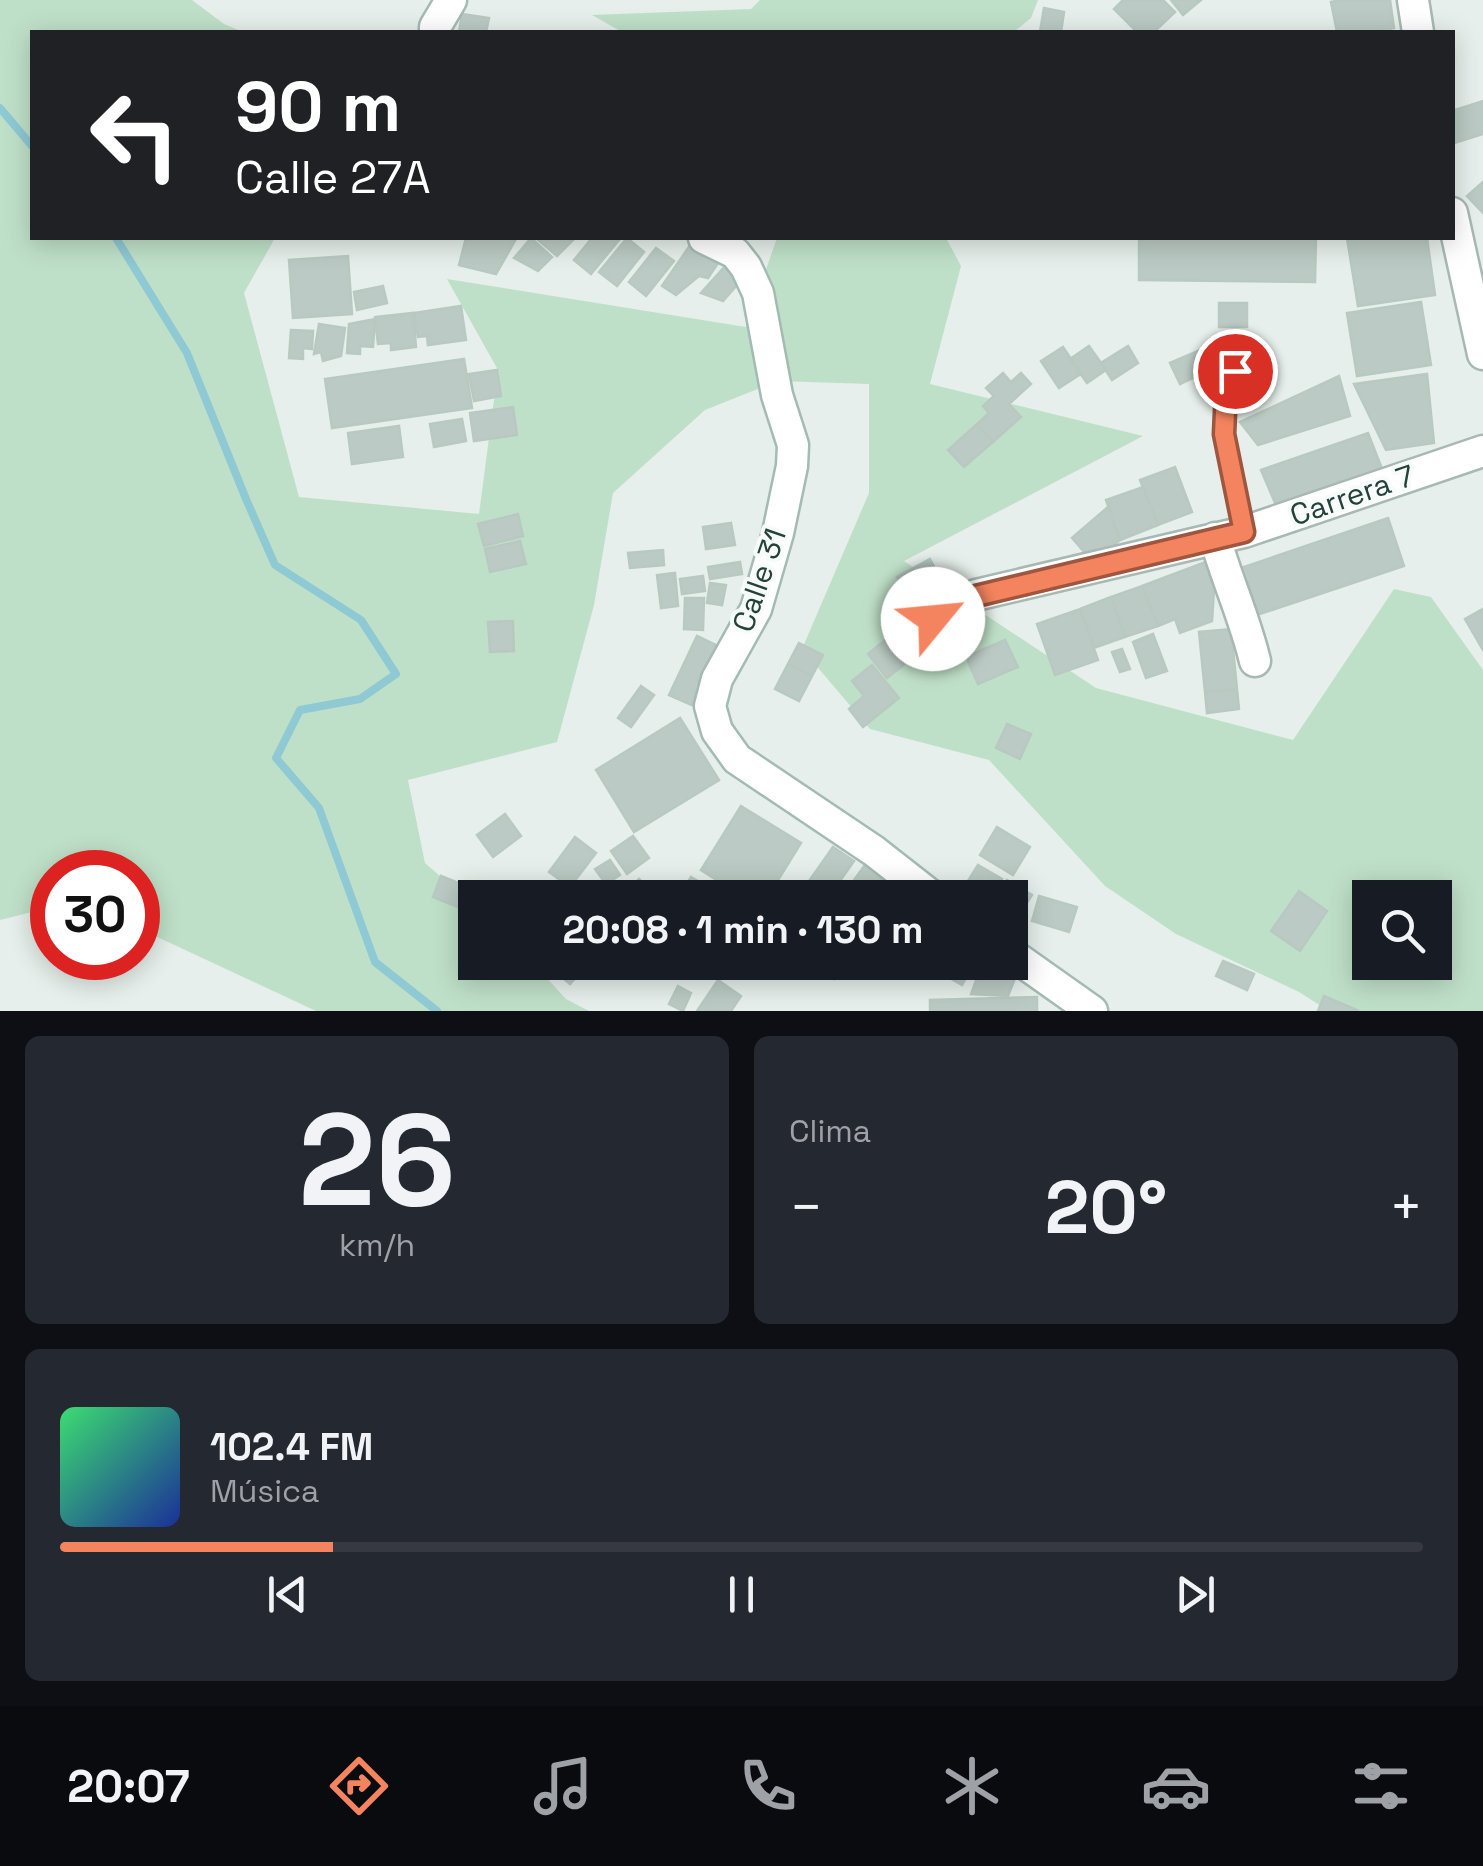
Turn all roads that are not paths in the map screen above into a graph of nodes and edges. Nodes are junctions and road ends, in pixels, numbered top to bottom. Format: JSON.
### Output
{"nodes":[{"id":1,"x":451,"y":0,"type":"edge"},
{"id":2,"x":1413,"y":0,"type":"edge"},
{"id":3,"x":434,"y":30,"type":"edge"},
{"id":4,"x":1418,"y":30,"type":"edge"},
{"id":5,"x":1455,"y":227,"type":"edge"},
{"id":6,"x":708,"y":240,"type":"edge"},
{"id":7,"x":1244,"y":350,"type":"dead end"},
{"id":8,"x":1483,"y":354,"type":"edge"},
{"id":9,"x":1483,"y":451,"type":"edge"},
{"id":10,"x":1230,"y":535,"type":"junction"},
{"id":11,"x":933,"y":619,"type":"dead end"},
{"id":12,"x":1256,"y":661,"type":"dead end"},
{"id":13,"x":911,"y":880,"type":"edge"},
{"id":14,"x":1028,"y":966,"type":"edge"},
{"id":15,"x":1092,"y":1011,"type":"edge"}],
"edges":[{"from":1,"to":3,"type":"street"},
{"from":2,"to":4,"type":"street"},
{"from":5,"to":8,"type":"street"},
{"from":6,"to":13,"type":"street","name":"Calle 31"},
{"from":7,"to":10,"type":"lane"},
{"from":9,"to":10,"type":"street","name":"Carrera 7"},
{"from":10,"to":11,"type":"street","name":"Carrera 7"},
{"from":10,"to":12,"type":"street"},
{"from":14,"to":15,"type":"street"}]}
